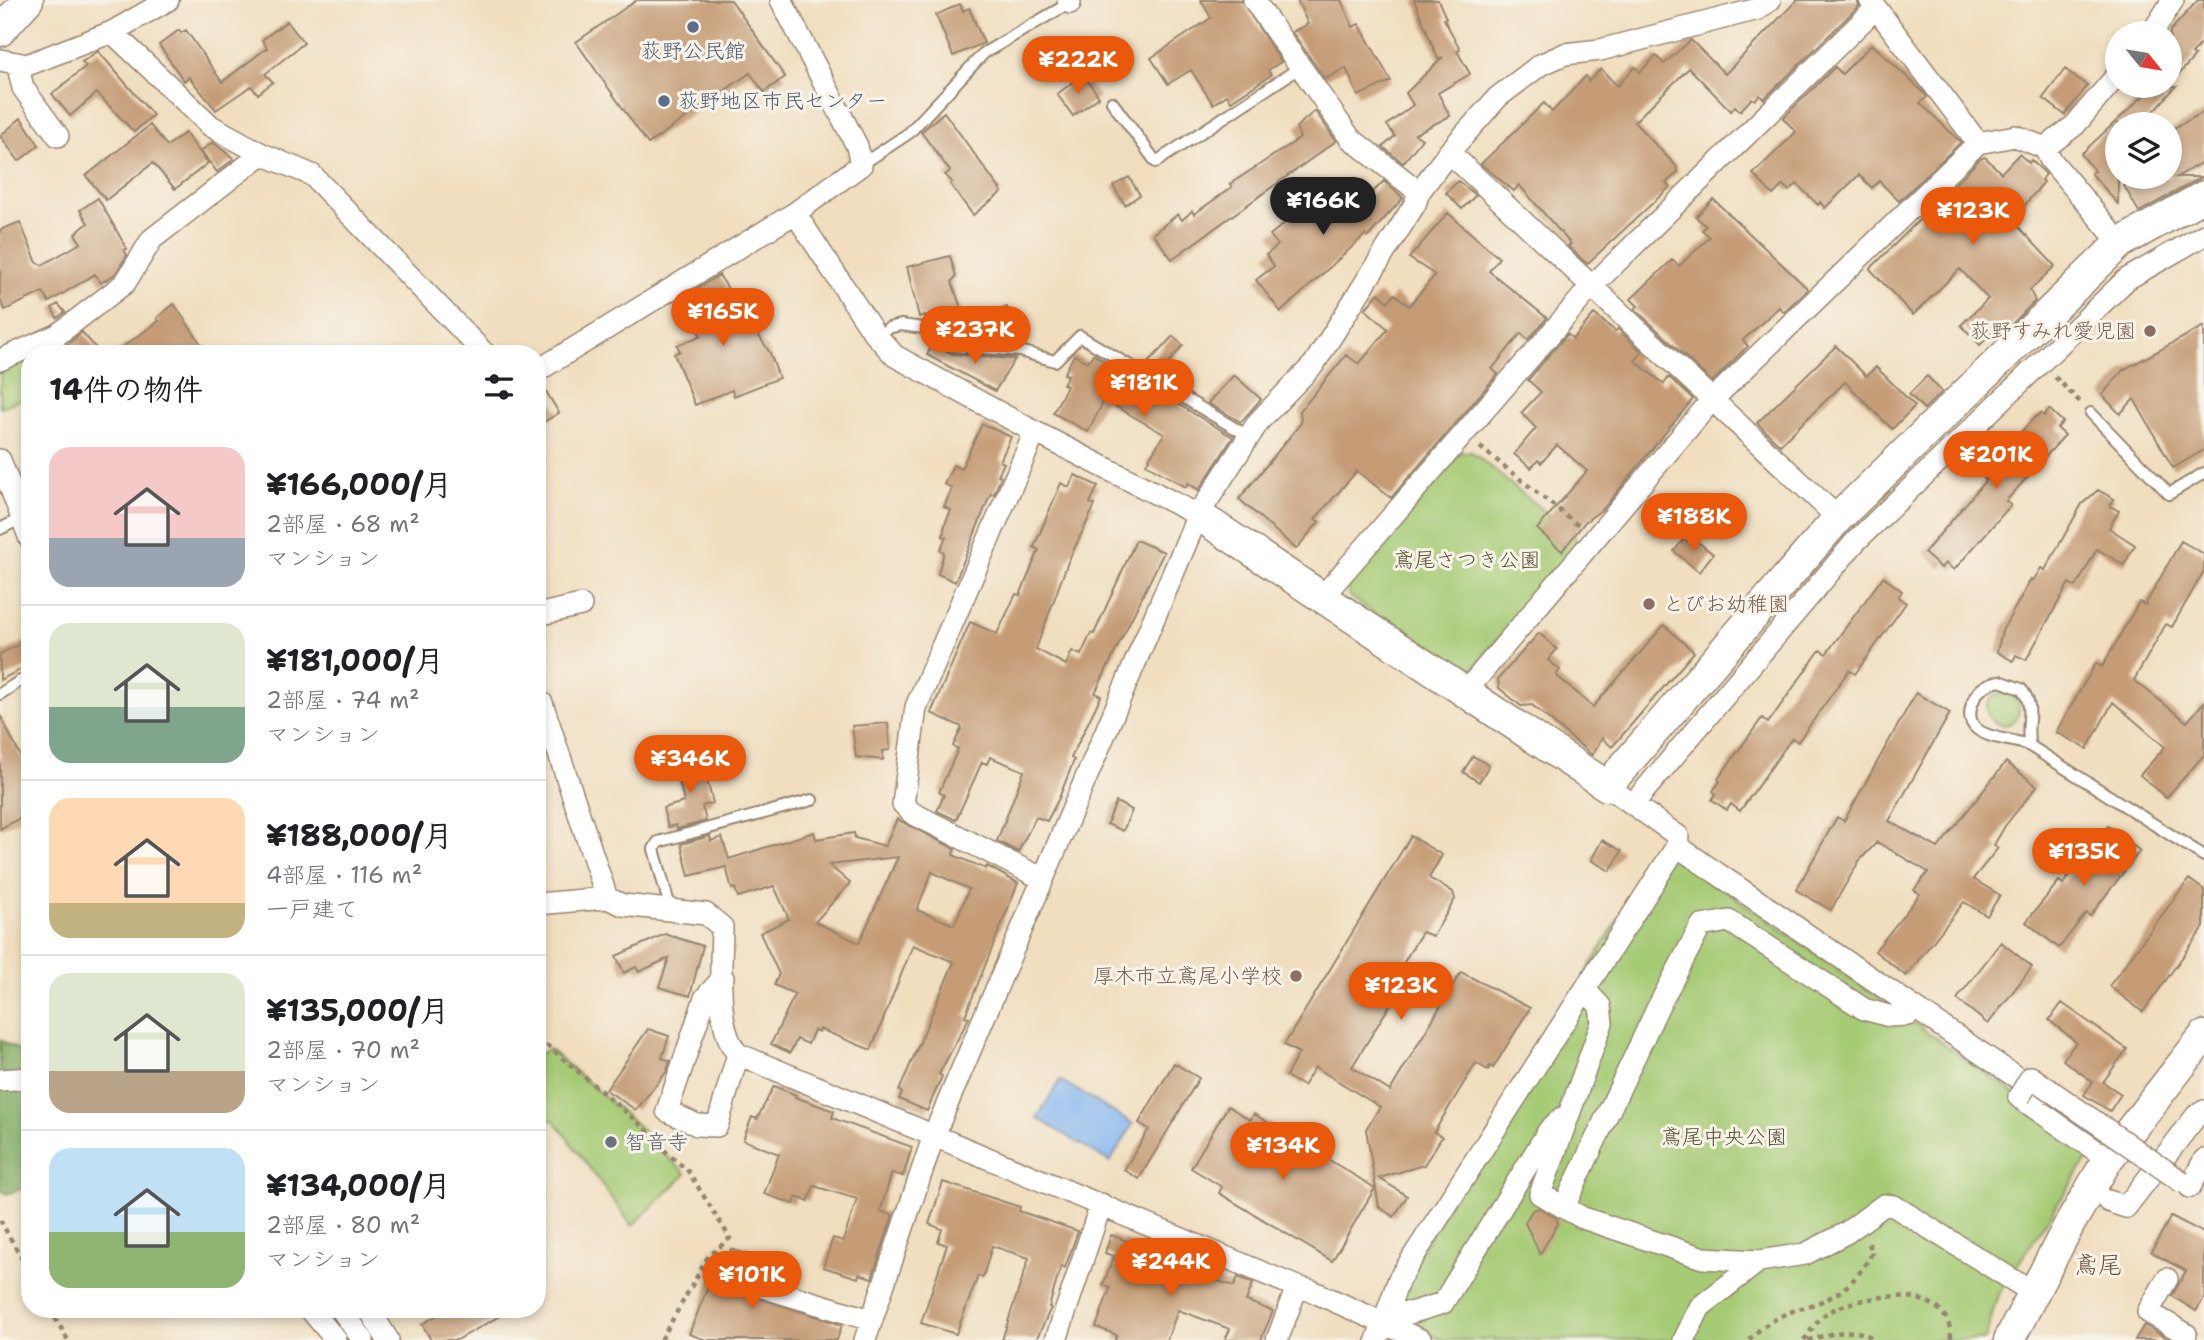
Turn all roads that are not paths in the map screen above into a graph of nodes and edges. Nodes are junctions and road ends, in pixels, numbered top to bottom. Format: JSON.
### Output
{"nodes":[{"id":1,"x":28,"y":0,"type":"edge"},
{"id":2,"x":168,"y":0,"type":"edge"},
{"id":3,"x":781,"y":0,"type":"edge"},
{"id":4,"x":1254,"y":0,"type":"edge"},
{"id":5,"x":2173,"y":0,"type":"edge"},
{"id":6,"x":1071,"y":1,"type":"edge"},
{"id":7,"x":1763,"y":2,"type":"edge"},
{"id":8,"x":1873,"y":4,"type":"edge"},
{"id":9,"x":2160,"y":21,"type":"edge"},
{"id":10,"x":0,"y":31,"type":"edge"},
{"id":11,"x":112,"y":32,"type":"junction"},
{"id":12,"x":9,"y":62,"type":"edge"},
{"id":13,"x":1299,"y":68,"type":"junction"},
{"id":14,"x":2105,"y":90,"type":"edge"},
{"id":15,"x":1112,"y":102,"type":"dead end"},
{"id":16,"x":58,"y":135,"type":"dead end"},
{"id":17,"x":1978,"y":143,"type":"junction"},
{"id":18,"x":2045,"y":148,"type":"junction"},
{"id":19,"x":1449,"y":152,"type":"junction"},
{"id":20,"x":262,"y":154,"type":"junction"},
{"id":21,"x":861,"y":165,"type":"junction"},
{"id":22,"x":1419,"y":192,"type":"junction"},
{"id":23,"x":2204,"y":196,"type":"edge"},
{"id":24,"x":795,"y":213,"type":"junction"},
{"id":25,"x":2204,"y":235,"type":"edge"},
{"id":26,"x":2120,"y":243,"type":"junction"},
{"id":27,"x":1591,"y":287,"type":"junction"},
{"id":28,"x":881,"y":331,"type":"junction"},
{"id":29,"x":34,"y":345,"type":"edge"},
{"id":30,"x":476,"y":345,"type":"edge"},
{"id":31,"x":21,"y":351,"type":"edge"},
{"id":32,"x":0,"y":360,"type":"edge"},
{"id":33,"x":546,"y":365,"type":"edge"},
{"id":34,"x":1711,"y":401,"type":"junction"},
{"id":35,"x":2091,"y":413,"type":"road end"},
{"id":36,"x":1035,"y":432,"type":"junction"},
{"id":37,"x":1248,"y":436,"type":"junction"},
{"id":38,"x":0,"y":460,"type":"edge"},
{"id":39,"x":2204,"y":473,"type":"edge"},
{"id":40,"x":21,"y":515,"type":"edge"},
{"id":41,"x":1198,"y":515,"type":"junction"},
{"id":42,"x":21,"y":518,"type":"edge"},
{"id":43,"x":1838,"y":518,"type":"junction"},
{"id":44,"x":0,"y":529,"type":"edge"},
{"id":45,"x":1323,"y":596,"type":"junction"},
{"id":46,"x":581,"y":604,"type":"dead end"},
{"id":47,"x":546,"y":613,"type":"edge"},
{"id":48,"x":21,"y":681,"type":"edge"},
{"id":49,"x":1466,"y":691,"type":"junction"},
{"id":50,"x":0,"y":694,"type":"edge"},
{"id":51,"x":546,"y":715,"type":"edge"},
{"id":52,"x":2029,"y":722,"type":"junction"},
{"id":53,"x":2011,"y":739,"type":"junction"},
{"id":54,"x":2030,"y":746,"type":"junction"},
{"id":55,"x":1607,"y":786,"type":"junction"},
{"id":56,"x":812,"y":800,"type":"dead end"},
{"id":57,"x":1633,"y":804,"type":"junction"},
{"id":58,"x":1677,"y":846,"type":"junction"},
{"id":59,"x":2204,"y":856,"type":"edge"},
{"id":60,"x":1043,"y":880,"type":"junction"},
{"id":61,"x":607,"y":898,"type":"junction"},
{"id":62,"x":546,"y":903,"type":"edge"},
{"id":63,"x":668,"y":910,"type":"junction"},
{"id":64,"x":723,"y":978,"type":"junction"},
{"id":65,"x":1585,"y":990,"type":"junction"},
{"id":66,"x":1916,"y":1009,"type":"junction"},
{"id":67,"x":2202,"y":1044,"type":"edge"},
{"id":68,"x":738,"y":1054,"type":"junction"},
{"id":69,"x":21,"y":1079,"type":"edge"},
{"id":70,"x":0,"y":1080,"type":"edge"},
{"id":71,"x":2204,"y":1111,"type":"edge"},
{"id":72,"x":1568,"y":1113,"type":"junction"},
{"id":73,"x":934,"y":1135,"type":"junction"},
{"id":74,"x":2113,"y":1153,"type":"junction"},
{"id":75,"x":2204,"y":1160,"type":"edge"},
{"id":76,"x":2192,"y":1186,"type":"edge"},
{"id":77,"x":2108,"y":1201,"type":"dead end"},
{"id":78,"x":1101,"y":1204,"type":"junction"},
{"id":79,"x":1564,"y":1207,"type":"junction"},
{"id":80,"x":1759,"y":1261,"type":"junction"},
{"id":81,"x":2167,"y":1279,"type":"dead end"},
{"id":82,"x":762,"y":1287,"type":"dead end"},
{"id":83,"x":1297,"y":1287,"type":"junction"},
{"id":84,"x":2032,"y":1292,"type":"junction"},
{"id":85,"x":318,"y":1318,"type":"edge"},
{"id":86,"x":347,"y":1318,"type":"edge"},
{"id":87,"x":375,"y":1318,"type":"edge"},
{"id":88,"x":1383,"y":1324,"type":"edge"},
{"id":89,"x":868,"y":1330,"type":"edge"},
{"id":90,"x":2186,"y":1334,"type":"dead end"},
{"id":91,"x":336,"y":1340,"type":"edge"},
{"id":92,"x":363,"y":1340,"type":"edge"},
{"id":93,"x":388,"y":1340,"type":"edge"},
{"id":94,"x":1056,"y":1340,"type":"edge"},
{"id":95,"x":1278,"y":1340,"type":"edge"},
{"id":96,"x":1422,"y":1340,"type":"edge"},
{"id":97,"x":1684,"y":1340,"type":"edge"},
{"id":98,"x":2009,"y":1340,"type":"edge"}],
"edges":[{"from":1,"to":10,"type":"street"},
{"from":2,"to":11,"type":"street"},
{"from":3,"to":21,"type":"street"},
{"from":4,"to":13,"type":"street"},
{"from":5,"to":9,"type":"street"},
{"from":6,"to":21,"type":"lane"},
{"from":7,"to":19,"type":"street"},
{"from":8,"to":17,"type":"street"},
{"from":8,"to":27,"type":"street"},
{"from":11,"to":12,"type":"street"},
{"from":11,"to":20,"type":"street"},
{"from":12,"to":16,"type":"street"},
{"from":13,"to":15,"type":"lane"},
{"from":13,"to":22,"type":"street"},
{"from":14,"to":18,"type":"street"},
{"from":17,"to":18,"type":"street"},
{"from":17,"to":34,"type":"street"},
{"from":18,"to":26,"type":"street"},
{"from":19,"to":22,"type":"street"},
{"from":19,"to":27,"type":"street"},
{"from":20,"to":29,"type":"street"},
{"from":20,"to":30,"type":"street"},
{"from":21,"to":24,"type":"street"},
{"from":22,"to":37,"type":"street"},
{"from":23,"to":26,"type":"street"},
{"from":24,"to":28,"type":"street"},
{"from":24,"to":33,"type":"street"},
{"from":25,"to":57,"type":"street"},
{"from":26,"to":43,"type":"street"},
{"from":27,"to":34,"type":"street"},
{"from":27,"to":45,"type":"street"},
{"from":28,"to":36,"type":"street"},
{"from":28,"to":37,"type":"lane"},
{"from":31,"to":32,"type":"street"},
{"from":34,"to":43,"type":"street"},
{"from":34,"to":49,"type":"street"},
{"from":35,"to":39,"type":"lane"},
{"from":36,"to":41,"type":"street"},
{"from":36,"to":60,"type":"street"},
{"from":37,"to":41,"type":"street"},
{"from":38,"to":40,"type":"street"},
{"from":41,"to":45,"type":"street"},
{"from":41,"to":60,"type":"street"},
{"from":42,"to":44,"type":"lane"},
{"from":43,"to":55,"type":"street"},
{"from":45,"to":49,"type":"street"},
{"from":46,"to":47,"type":"street"},
{"from":48,"to":50,"type":"lane"},
{"from":49,"to":55,"type":"street"},
{"from":51,"to":61,"type":"street"},
{"from":52,"to":53,"type":"lane"},
{"from":52,"to":53,"type":"lane"},
{"from":52,"to":54,"type":"lane"},
{"from":53,"to":54,"type":"lane"},
{"from":54,"to":59,"type":"lane"},
{"from":55,"to":57,"type":"street"},
{"from":56,"to":63,"type":"lane"},
{"from":57,"to":58,"type":"street"},
{"from":58,"to":65,"type":"street"},
{"from":58,"to":66,"type":"street"},
{"from":60,"to":73,"type":"street"},
{"from":61,"to":62,"type":"street"},
{"from":61,"to":63,"type":"street"},
{"from":63,"to":64,"type":"street"},
{"from":64,"to":68,"type":"street"},
{"from":64,"to":68,"type":"street"},
{"from":65,"to":72,"type":"street"},
{"from":65,"to":88,"type":"street"},
{"from":66,"to":74,"type":"street"},
{"from":66,"to":79,"type":"street"},
{"from":67,"to":74,"type":"street"},
{"from":68,"to":73,"type":"street"},
{"from":69,"to":70,"type":"street"},
{"from":71,"to":77,"type":"street"},
{"from":72,"to":79,"type":"street"},
{"from":72,"to":88,"type":"street"},
{"from":73,"to":78,"type":"street"},
{"from":73,"to":89,"type":"street"},
{"from":74,"to":76,"type":"street","bridge":true},
{"from":74,"to":84,"type":"street"},
{"from":75,"to":76,"type":"street"},
{"from":78,"to":83,"type":"street"},
{"from":78,"to":94,"type":"street"},
{"from":79,"to":80,"type":"street"},
{"from":80,"to":84,"type":"street"},
{"from":80,"to":97,"type":"street"},
{"from":81,"to":90,"type":"street"},
{"from":82,"to":89,"type":"street"},
{"from":83,"to":88,"type":"street"},
{"from":83,"to":95,"type":"street"},
{"from":84,"to":98,"type":"street"},
{"from":85,"to":91,"type":"street"},
{"from":86,"to":92,"type":"street"},
{"from":87,"to":93,"type":"street"},
{"from":88,"to":96,"type":"street"}]}
